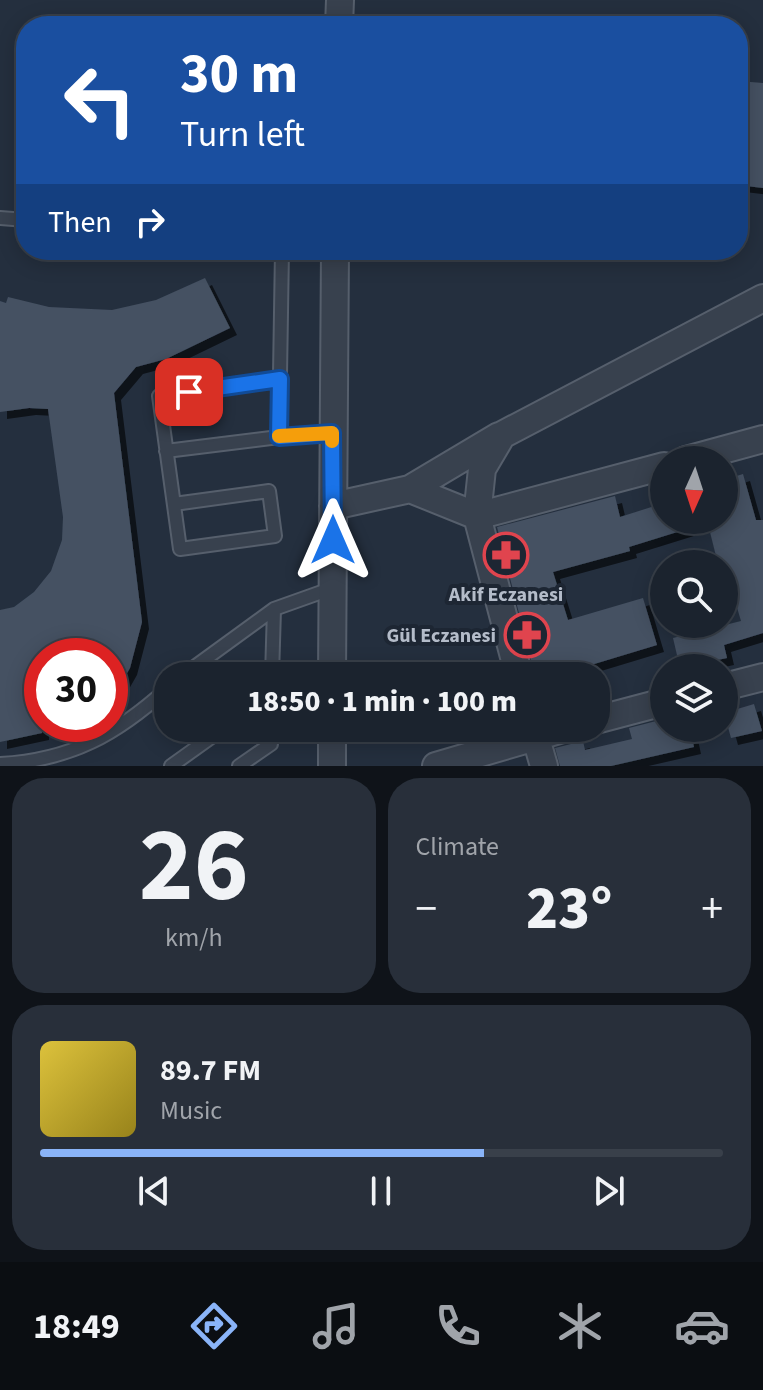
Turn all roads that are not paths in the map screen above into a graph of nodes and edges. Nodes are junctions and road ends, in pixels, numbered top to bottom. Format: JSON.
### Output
{"nodes":[{"id":1,"x":282,"y":260,"type":"edge"},
{"id":2,"x":335,"y":260,"type":"edge"},
{"id":3,"x":763,"y":298,"type":"edge"},
{"id":4,"x":280,"y":379,"type":"junction"},
{"id":5,"x":332,"y":433,"type":"junction"},
{"id":6,"x":502,"y":435,"type":"junction"},
{"id":7,"x":279,"y":437,"type":"junction"},
{"id":8,"x":763,"y":439,"type":"edge"},
{"id":9,"x":737,"y":446,"type":"edge"},
{"id":10,"x":166,"y":451,"type":"junction"},
{"id":11,"x":650,"y":470,"type":"edge"},
{"id":12,"x":410,"y":489,"type":"junction"},
{"id":13,"x":174,"y":504,"type":"junction"},
{"id":14,"x":333,"y":506,"type":"junction"},
{"id":15,"x":477,"y":516,"type":"junction"},
{"id":16,"x":333,"y":588,"type":"junction"},
{"id":17,"x":274,"y":609,"type":"junction"},
{"id":18,"x":201,"y":662,"type":"edge"},
{"id":19,"x":272,"y":662,"type":"edge"},
{"id":20,"x":332,"y":662,"type":"edge"},
{"id":21,"x":515,"y":662,"type":"edge"},
{"id":22,"x":763,"y":677,"type":"edge"},
{"id":23,"x":738,"y":683,"type":"edge"},
{"id":24,"x":154,"y":700,"type":"edge"},
{"id":25,"x":650,"y":706,"type":"edge"},
{"id":26,"x":610,"y":716,"type":"edge"},
{"id":27,"x":204,"y":742,"type":"edge"},
{"id":28,"x":271,"y":742,"type":"edge"},
{"id":29,"x":332,"y":742,"type":"edge"},
{"id":30,"x":505,"y":742,"type":"edge"},
{"id":31,"x":537,"y":742,"type":"edge"},
{"id":32,"x":0,"y":764,"type":"edge"},
{"id":33,"x":171,"y":766,"type":"edge"},
{"id":34,"x":239,"y":766,"type":"edge"},
{"id":35,"x":332,"y":766,"type":"edge"},
{"id":36,"x":436,"y":766,"type":"edge"},
{"id":37,"x":544,"y":766,"type":"edge"}],
"edges":[{"from":1,"to":4,"type":"lane"},
{"from":2,"to":5,"type":"street"},
{"from":3,"to":6,"type":"street"},
{"from":4,"to":7,"type":"lane"},
{"from":4,"to":10,"type":"lane"},
{"from":5,"to":7,"type":"lane"},
{"from":5,"to":14,"type":"street"},
{"from":6,"to":12,"type":"street"},
{"from":6,"to":15,"type":"street"},
{"from":7,"to":10,"type":"lane"},
{"from":8,"to":9,"type":"street"},
{"from":10,"to":13,"type":"lane"},
{"from":11,"to":15,"type":"street"},
{"from":12,"to":14,"type":"street"},
{"from":12,"to":15,"type":"street"},
{"from":13,"to":13,"type":"lane"},
{"from":14,"to":16,"type":"street"},
{"from":15,"to":21,"type":"street"},
{"from":16,"to":17,"type":"lane"},
{"from":16,"to":20,"type":"street"},
{"from":17,"to":18,"type":"lane"},
{"from":17,"to":19,"type":"lane"},
{"from":22,"to":23,"type":"street"},
{"from":24,"to":32,"type":"lane"},
{"from":25,"to":26,"type":"street"},
{"from":27,"to":33,"type":"lane"},
{"from":28,"to":34,"type":"lane"},
{"from":29,"to":35,"type":"street"},
{"from":30,"to":36,"type":"street"},
{"from":31,"to":37,"type":"street"}]}
